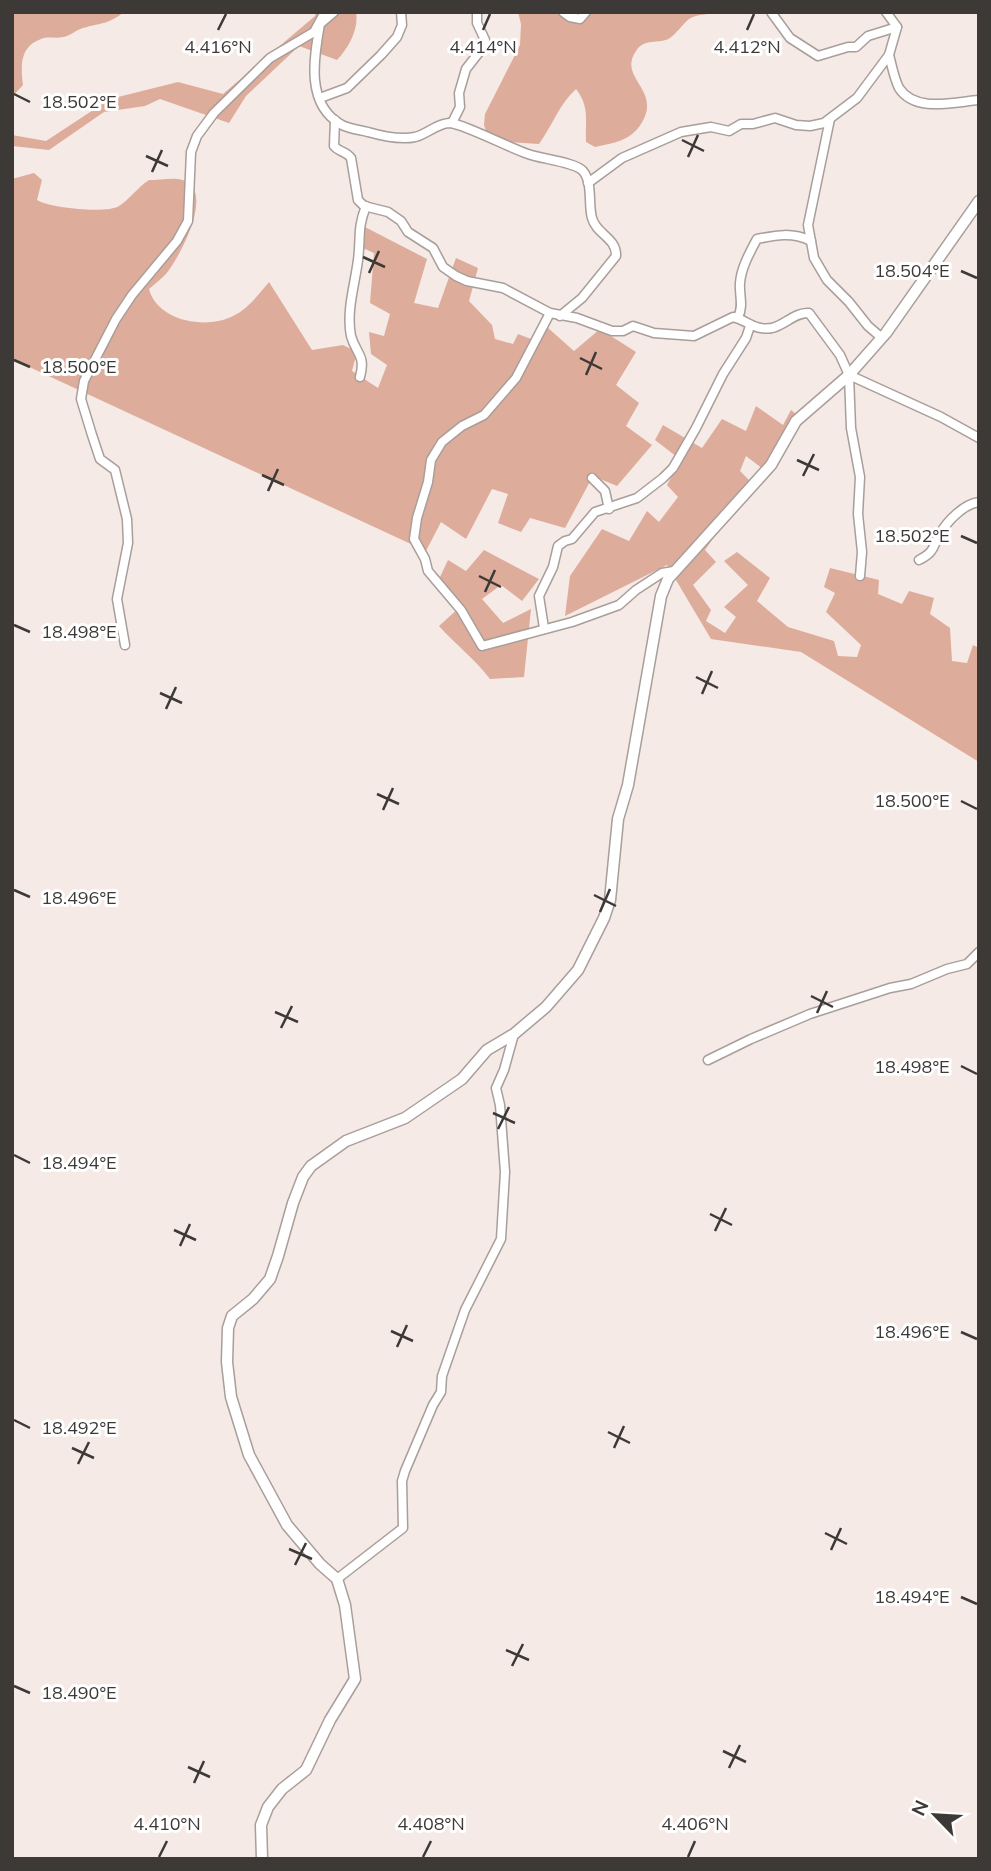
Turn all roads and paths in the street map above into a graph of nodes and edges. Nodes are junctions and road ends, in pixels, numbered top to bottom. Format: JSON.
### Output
{"nodes":[{"id":1,"x":325,"y":12,"type":"edge"},
{"id":2,"x":334,"y":12,"type":"edge"},
{"id":3,"x":401,"y":12,"type":"edge"},
{"id":4,"x":477,"y":12,"type":"edge"},
{"id":5,"x":563,"y":12,"type":"edge"},
{"id":6,"x":586,"y":12,"type":"edge"},
{"id":7,"x":771,"y":12,"type":"edge"},
{"id":8,"x":886,"y":12,"type":"edge"},
{"id":9,"x":320,"y":24,"type":"junction"},
{"id":10,"x":897,"y":27,"type":"junction"},
{"id":11,"x":889,"y":55,"type":"junction"},
{"id":12,"x":320,"y":98,"type":"junction"},
{"id":13,"x":979,"y":100,"type":"edge"},
{"id":14,"x":830,"y":119,"type":"junction"},
{"id":15,"x":335,"y":120,"type":"junction"},
{"id":16,"x":452,"y":123,"type":"junction"},
{"id":17,"x":588,"y":183,"type":"junction"},
{"id":18,"x":979,"y":201,"type":"edge"},
{"id":19,"x":366,"y":206,"type":"junction"},
{"id":20,"x":811,"y":241,"type":"junction"},
{"id":21,"x":550,"y":313,"type":"junction"},
{"id":22,"x":560,"y":316,"type":"junction"},
{"id":23,"x":738,"y":317,"type":"junction"},
{"id":24,"x":750,"y":326,"type":"junction"},
{"id":25,"x":883,"y":338,"type":"junction"},
{"id":26,"x":849,"y":374,"type":"junction"},
{"id":27,"x":360,"y":377,"type":"dead end"},
{"id":28,"x":979,"y":438,"type":"edge"},
{"id":29,"x":592,"y":478,"type":"dead end"},
{"id":30,"x":979,"y":502,"type":"edge"},
{"id":31,"x":609,"y":509,"type":"junction"},
{"id":32,"x":919,"y":560,"type":"dead end"},
{"id":33,"x":674,"y":571,"type":"junction"},
{"id":34,"x":860,"y":576,"type":"dead end"},
{"id":35,"x":544,"y":628,"type":"junction"},
{"id":36,"x":125,"y":645,"type":"dead end"},
{"id":37,"x":979,"y":952,"type":"edge"},
{"id":38,"x":514,"y":1034,"type":"junction"},
{"id":39,"x":708,"y":1060,"type":"dead end"},
{"id":40,"x":337,"y":1579,"type":"junction"},
{"id":41,"x":262,"y":1859,"type":"edge"}],
"edges":[{"from":1,"to":9,"type":"street"},
{"from":2,"to":9,"type":"street"},
{"from":3,"to":12,"type":"street"},
{"from":4,"to":16,"type":"street"},
{"from":5,"to":6,"type":"street"},
{"from":7,"to":10,"type":"street"},
{"from":8,"to":10,"type":"street"},
{"from":9,"to":12,"type":"street"},
{"from":9,"to":36,"type":"street"},
{"from":10,"to":11,"type":"street"},
{"from":11,"to":13,"type":"street"},
{"from":11,"to":14,"type":"street"},
{"from":12,"to":15,"type":"street"},
{"from":14,"to":17,"type":"street"},
{"from":14,"to":20,"type":"street"},
{"from":15,"to":16,"type":"street"},
{"from":15,"to":19,"type":"street"},
{"from":16,"to":17,"type":"street"},
{"from":17,"to":22,"type":"street"},
{"from":18,"to":25,"type":"street"},
{"from":19,"to":21,"type":"street"},
{"from":19,"to":27,"type":"street"},
{"from":20,"to":23,"type":"street"},
{"from":20,"to":25,"type":"street"},
{"from":21,"to":22,"type":"street"},
{"from":21,"to":35,"type":"street"},
{"from":22,"to":23,"type":"street"},
{"from":23,"to":24,"type":"street"},
{"from":24,"to":26,"type":"street"},
{"from":24,"to":31,"type":"street"},
{"from":25,"to":26,"type":"street"},
{"from":26,"to":28,"type":"street"},
{"from":26,"to":33,"type":"street"},
{"from":26,"to":34,"type":"street"},
{"from":29,"to":31,"type":"street"},
{"from":30,"to":32,"type":"street"},
{"from":31,"to":35,"type":"street"},
{"from":33,"to":35,"type":"street"},
{"from":33,"to":38,"type":"street"},
{"from":37,"to":39,"type":"street"},
{"from":38,"to":40,"type":"street"},
{"from":38,"to":40,"type":"street"},
{"from":40,"to":41,"type":"street"}]}
